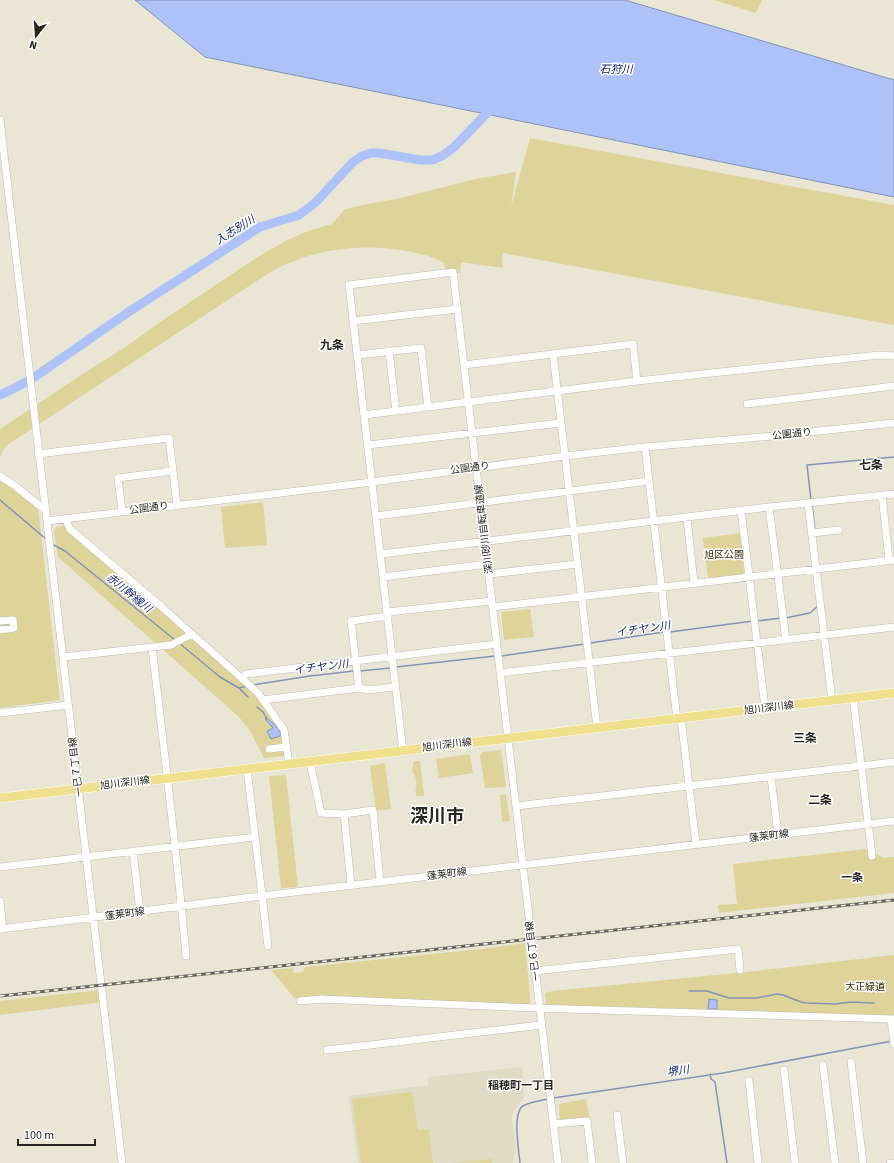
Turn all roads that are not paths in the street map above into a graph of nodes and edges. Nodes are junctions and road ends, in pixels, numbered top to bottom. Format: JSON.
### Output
{"nodes":[{"id":1,"x":0,"y":120,"type":"edge"},
{"id":2,"x":458,"y":309,"type":"junction"},
{"id":3,"x":353,"y":321,"type":"junction"},
{"id":4,"x":389,"y":352,"type":"junction"},
{"id":5,"x":553,"y":354,"type":"junction"},
{"id":6,"x":357,"y":355,"type":"junction"},
{"id":7,"x":894,"y":356,"type":"edge"},
{"id":8,"x":464,"y":365,"type":"junction"},
{"id":9,"x":637,"y":381,"type":"junction"},
{"id":10,"x":894,"y":386,"type":"edge"},
{"id":11,"x":558,"y":391,"type":"junction"},
{"id":12,"x":468,"y":402,"type":"junction"},
{"id":13,"x":747,"y":404,"type":"dead end"},
{"id":14,"x":428,"y":407,"type":"junction"},
{"id":15,"x":396,"y":411,"type":"junction"},
{"id":16,"x":364,"y":415,"type":"junction"},
{"id":17,"x":561,"y":423,"type":"junction"},
{"id":18,"x":894,"y":423,"type":"edge"},
{"id":19,"x":472,"y":434,"type":"junction"},
{"id":20,"x":368,"y":446,"type":"junction"},
{"id":21,"x":644,"y":447,"type":"junction"},
{"id":22,"x":38,"y":454,"type":"junction"},
{"id":23,"x":565,"y":456,"type":"junction"},
{"id":24,"x":476,"y":467,"type":"junction"},
{"id":25,"x":173,"y":471,"type":"junction"},
{"id":26,"x":0,"y":476,"type":"edge"},
{"id":27,"x":649,"y":481,"type":"junction"},
{"id":28,"x":372,"y":482,"type":"junction"},
{"id":29,"x":569,"y":491,"type":"junction"},
{"id":30,"x":894,"y":494,"type":"edge"},
{"id":31,"x":882,"y":495,"type":"junction"},
{"id":32,"x":481,"y":502,"type":"junction"},
{"id":33,"x":808,"y":502,"type":"junction"},
{"id":34,"x":177,"y":505,"type":"junction"},
{"id":35,"x":769,"y":507,"type":"junction"},
{"id":36,"x":741,"y":510,"type":"junction"},
{"id":37,"x":46,"y":511,"type":"junction"},
{"id":38,"x":122,"y":512,"type":"junction"},
{"id":39,"x":376,"y":516,"type":"junction"},
{"id":40,"x":687,"y":518,"type":"junction"},
{"id":41,"x":65,"y":519,"type":"junction"},
{"id":42,"x":47,"y":521,"type":"junction"},
{"id":43,"x":654,"y":522,"type":"junction"},
{"id":44,"x":839,"y":530,"type":"dead end"},
{"id":45,"x":575,"y":531,"type":"junction"},
{"id":46,"x":812,"y":533,"type":"junction"},
{"id":47,"x":485,"y":542,"type":"junction"},
{"id":48,"x":380,"y":554,"type":"junction"},
{"id":49,"x":892,"y":560,"type":"edge"},
{"id":50,"x":488,"y":564,"type":"junction"},
{"id":51,"x":578,"y":564,"type":"junction"},
{"id":52,"x":816,"y":569,"type":"junction"},
{"id":53,"x":489,"y":574,"type":"junction"},
{"id":54,"x":778,"y":574,"type":"junction"},
{"id":55,"x":383,"y":577,"type":"junction"},
{"id":56,"x":749,"y":577,"type":"junction"},
{"id":57,"x":694,"y":583,"type":"junction"},
{"id":58,"x":661,"y":587,"type":"junction"},
{"id":59,"x":582,"y":597,"type":"junction"},
{"id":60,"x":492,"y":604,"type":"junction"},
{"id":61,"x":387,"y":614,"type":"junction"},
{"id":62,"x":0,"y":622,"type":"edge"},
{"id":63,"x":894,"y":627,"type":"edge"},
{"id":64,"x":0,"y":630,"type":"edge"},
{"id":65,"x":192,"y":634,"type":"junction"},
{"id":66,"x":824,"y":635,"type":"junction"},
{"id":67,"x":786,"y":640,"type":"junction"},
{"id":68,"x":756,"y":643,"type":"junction"},
{"id":69,"x":497,"y":644,"type":"junction"},
{"id":70,"x":152,"y":647,"type":"junction"},
{"id":71,"x":668,"y":653,"type":"junction"},
{"id":72,"x":391,"y":656,"type":"junction"},
{"id":73,"x":63,"y":657,"type":"junction"},
{"id":74,"x":356,"y":662,"type":"junction"},
{"id":75,"x":589,"y":662,"type":"junction"},
{"id":76,"x":500,"y":673,"type":"junction"},
{"id":77,"x":243,"y":678,"type":"junction"},
{"id":78,"x":395,"y":687,"type":"junction"},
{"id":79,"x":359,"y":688,"type":"junction"},
{"id":80,"x":894,"y":692,"type":"edge"},
{"id":81,"x":853,"y":697,"type":"junction"},
{"id":82,"x":263,"y":700,"type":"junction"},
{"id":83,"x":832,"y":700,"type":"junction"},
{"id":84,"x":68,"y":705,"type":"junction"},
{"id":85,"x":765,"y":708,"type":"junction"},
{"id":86,"x":0,"y":713,"type":"edge"},
{"id":87,"x":679,"y":718,"type":"junction"},
{"id":88,"x":597,"y":728,"type":"junction"},
{"id":89,"x":508,"y":738,"type":"junction"},
{"id":90,"x":287,"y":747,"type":"junction"},
{"id":91,"x":269,"y":749,"type":"dead end"},
{"id":92,"x":403,"y":751,"type":"junction"},
{"id":93,"x":310,"y":762,"type":"junction"},
{"id":94,"x":894,"y":762,"type":"edge"},
{"id":95,"x":289,"y":764,"type":"junction"},
{"id":96,"x":862,"y":766,"type":"junction"},
{"id":97,"x":247,"y":769,"type":"junction"},
{"id":98,"x":771,"y":777,"type":"junction"},
{"id":99,"x":168,"y":778,"type":"junction"},
{"id":100,"x":689,"y":786,"type":"junction"},
{"id":101,"x":78,"y":789,"type":"junction"},
{"id":102,"x":0,"y":798,"type":"edge"},
{"id":103,"x":516,"y":806,"type":"junction"},
{"id":104,"x":344,"y":814,"type":"junction"},
{"id":105,"x":894,"y":821,"type":"edge"},
{"id":106,"x":868,"y":824,"type":"junction"},
{"id":107,"x":778,"y":835,"type":"junction"},
{"id":108,"x":255,"y":837,"type":"junction"},
{"id":109,"x":696,"y":844,"type":"junction"},
{"id":110,"x":175,"y":846,"type":"junction"},
{"id":111,"x":132,"y":851,"type":"junction"},
{"id":112,"x":86,"y":856,"type":"junction"},
{"id":113,"x":872,"y":856,"type":"dead end"},
{"id":114,"x":523,"y":865,"type":"junction"},
{"id":115,"x":0,"y":867,"type":"edge"},
{"id":116,"x":380,"y":881,"type":"junction"},
{"id":117,"x":351,"y":885,"type":"junction"},
{"id":118,"x":261,"y":896,"type":"junction"},
{"id":119,"x":0,"y":900,"type":"edge"},
{"id":120,"x":182,"y":906,"type":"junction"},
{"id":121,"x":140,"y":912,"type":"junction"},
{"id":122,"x":93,"y":918,"type":"junction"},
{"id":123,"x":2,"y":929,"type":"edge"},
{"id":124,"x":268,"y":946,"type":"dead end"},
{"id":125,"x":186,"y":956,"type":"dead end"},
{"id":126,"x":740,"y":970,"type":"dead end"},
{"id":127,"x":535,"y":971,"type":"junction"},
{"id":128,"x":300,"y":1001,"type":"dead end"},
{"id":129,"x":539,"y":1008,"type":"junction"},
{"id":130,"x":893,"y":1019,"type":"edge"},
{"id":131,"x":541,"y":1025,"type":"junction"},
{"id":132,"x":894,"y":1041,"type":"edge"},
{"id":133,"x":327,"y":1050,"type":"dead end"},
{"id":134,"x":851,"y":1062,"type":"dead end"},
{"id":135,"x":823,"y":1065,"type":"dead end"},
{"id":136,"x":784,"y":1070,"type":"dead end"},
{"id":137,"x":749,"y":1081,"type":"dead end"},
{"id":138,"x":617,"y":1115,"type":"dead end"},
{"id":139,"x":553,"y":1124,"type":"junction"},
{"id":140,"x":894,"y":1162,"type":"edge"},
{"id":141,"x":122,"y":1163,"type":"edge"},
{"id":142,"x":558,"y":1163,"type":"edge"},
{"id":143,"x":592,"y":1163,"type":"edge"},
{"id":144,"x":623,"y":1163,"type":"edge"},
{"id":145,"x":758,"y":1163,"type":"edge"},
{"id":146,"x":795,"y":1163,"type":"edge"},
{"id":147,"x":835,"y":1163,"type":"edge"},
{"id":148,"x":863,"y":1163,"type":"edge"},
{"id":149,"x":890,"y":1163,"type":"edge"}],
"edges":[{"from":1,"to":22,"type":"street","name":"一已７丁目線"},
{"from":2,"to":3,"type":"street"},
{"from":2,"to":3,"type":"street","name":"深川砂川自転車道線"},
{"from":2,"to":8,"type":"street","name":"深川砂川自転車道線"},
{"from":3,"to":6,"type":"street"},
{"from":4,"to":6,"type":"street"},
{"from":4,"to":14,"type":"street"},
{"from":4,"to":15,"type":"street"},
{"from":5,"to":8,"type":"street"},
{"from":5,"to":9,"type":"street"},
{"from":5,"to":11,"type":"street"},
{"from":6,"to":16,"type":"street"},
{"from":7,"to":9,"type":"street"},
{"from":8,"to":12,"type":"street","name":"深川砂川自転車道線"},
{"from":9,"to":11,"type":"street"},
{"from":10,"to":13,"type":"street"},
{"from":11,"to":12,"type":"street"},
{"from":11,"to":17,"type":"street"},
{"from":12,"to":14,"type":"street"},
{"from":12,"to":19,"type":"street","name":"深川砂川自転車道線"},
{"from":14,"to":15,"type":"street"},
{"from":15,"to":16,"type":"street"},
{"from":16,"to":20,"type":"street"},
{"from":17,"to":19,"type":"street"},
{"from":17,"to":23,"type":"street"},
{"from":18,"to":21,"type":"street","name":"公園通り"},
{"from":19,"to":20,"type":"street"},
{"from":19,"to":24,"type":"street","name":"深川砂川自転車道線"},
{"from":20,"to":28,"type":"street"},
{"from":21,"to":23,"type":"street","name":"公園通り"},
{"from":21,"to":27,"type":"street"},
{"from":22,"to":25,"type":"street"},
{"from":22,"to":37,"type":"street","name":"一已７丁目線"},
{"from":23,"to":24,"type":"street","name":"公園通り"},
{"from":23,"to":29,"type":"street"},
{"from":24,"to":28,"type":"street","name":"公園通り"},
{"from":24,"to":32,"type":"street","name":"深川砂川自転車道線"},
{"from":25,"to":34,"type":"street"},
{"from":25,"to":38,"type":"street"},
{"from":26,"to":37,"type":"street"},
{"from":27,"to":29,"type":"street"},
{"from":27,"to":43,"type":"street"},
{"from":28,"to":34,"type":"street","name":"公園通り"},
{"from":28,"to":39,"type":"street"},
{"from":29,"to":32,"type":"street"},
{"from":29,"to":45,"type":"street"},
{"from":30,"to":31,"type":"street"},
{"from":31,"to":33,"type":"street"},
{"from":31,"to":49,"type":"street"},
{"from":32,"to":39,"type":"street"},
{"from":32,"to":47,"type":"street","name":"深川砂川自転車道線"},
{"from":33,"to":35,"type":"street"},
{"from":33,"to":46,"type":"street"},
{"from":34,"to":38,"type":"street","name":"公園通り"},
{"from":35,"to":36,"type":"street"},
{"from":35,"to":54,"type":"street"},
{"from":36,"to":40,"type":"street"},
{"from":36,"to":56,"type":"street"},
{"from":37,"to":42,"type":"street","name":"一已７丁目線"},
{"from":38,"to":41,"type":"street","name":"公園通り"},
{"from":39,"to":48,"type":"street"},
{"from":40,"to":43,"type":"street"},
{"from":40,"to":57,"type":"street"},
{"from":41,"to":42,"type":"street","name":"公園通り"},
{"from":41,"to":65,"type":"street"},
{"from":42,"to":73,"type":"street","name":"一已７丁目線"},
{"from":43,"to":45,"type":"street"},
{"from":43,"to":58,"type":"street"},
{"from":44,"to":46,"type":"street"},
{"from":45,"to":47,"type":"street"},
{"from":45,"to":51,"type":"street"},
{"from":46,"to":52,"type":"street"},
{"from":47,"to":48,"type":"street"},
{"from":47,"to":50,"type":"street","name":"深川砂川自転車道線"},
{"from":48,"to":55,"type":"street"},
{"from":49,"to":52,"type":"street"},
{"from":50,"to":53,"type":"street","name":"深川砂川自転車道線"},
{"from":50,"to":55,"type":"street"},
{"from":51,"to":53,"type":"street"},
{"from":51,"to":59,"type":"street"},
{"from":52,"to":54,"type":"street"},
{"from":52,"to":66,"type":"street"},
{"from":53,"to":60,"type":"street","name":"深川砂川自転車道線"},
{"from":54,"to":56,"type":"street"},
{"from":54,"to":67,"type":"street"},
{"from":55,"to":61,"type":"street"},
{"from":56,"to":57,"type":"street"},
{"from":56,"to":68,"type":"street"},
{"from":57,"to":58,"type":"street"},
{"from":58,"to":59,"type":"street"},
{"from":58,"to":71,"type":"street"},
{"from":59,"to":60,"type":"street"},
{"from":59,"to":75,"type":"street"},
{"from":60,"to":61,"type":"street"},
{"from":60,"to":69,"type":"street","name":"深川砂川自転車道線"},
{"from":61,"to":72,"type":"street"},
{"from":61,"to":74,"type":"street"},
{"from":62,"to":64,"type":"street"},
{"from":63,"to":66,"type":"street"},
{"from":65,"to":70,"type":"street"},
{"from":65,"to":77,"type":"street"},
{"from":66,"to":67,"type":"street"},
{"from":66,"to":83,"type":"street"},
{"from":67,"to":68,"type":"street"},
{"from":68,"to":71,"type":"street"},
{"from":68,"to":85,"type":"street"},
{"from":69,"to":72,"type":"street"},
{"from":69,"to":76,"type":"street","name":"深川砂川自転車道線"},
{"from":70,"to":73,"type":"street"},
{"from":70,"to":99,"type":"street"},
{"from":71,"to":75,"type":"street"},
{"from":71,"to":87,"type":"street"},
{"from":72,"to":74,"type":"street"},
{"from":72,"to":78,"type":"street"},
{"from":73,"to":84,"type":"street","name":"一已７丁目線"},
{"from":74,"to":77,"type":"street"},
{"from":74,"to":79,"type":"street"},
{"from":75,"to":76,"type":"street"},
{"from":75,"to":88,"type":"street"},
{"from":76,"to":89,"type":"street","name":"深川砂川自転車道線"},
{"from":77,"to":82,"type":"street"},
{"from":78,"to":79,"type":"street"},
{"from":78,"to":92,"type":"street"},
{"from":79,"to":82,"type":"street"},
{"from":80,"to":81,"type":"main road","name":"旭川深川線"},
{"from":81,"to":83,"type":"main road","name":"旭川深川線"},
{"from":81,"to":96,"type":"street"},
{"from":82,"to":90,"type":"street"},
{"from":83,"to":85,"type":"main road","name":"旭川深川線"},
{"from":84,"to":86,"type":"street"},
{"from":84,"to":101,"type":"street","name":"一已７丁目線"},
{"from":85,"to":87,"type":"main road","name":"旭川深川線"},
{"from":87,"to":88,"type":"main road","name":"旭川深川線"},
{"from":87,"to":100,"type":"street"},
{"from":88,"to":89,"type":"main road","name":"旭川深川線"},
{"from":89,"to":92,"type":"main road","name":"旭川深川線"},
{"from":89,"to":103,"type":"street","name":"一已６丁目線"},
{"from":90,"to":91,"type":"street"},
{"from":90,"to":95,"type":"street"},
{"from":92,"to":93,"type":"main road","name":"旭川深川線"},
{"from":93,"to":95,"type":"main road","name":"旭川深川線"},
{"from":93,"to":104,"type":"street"},
{"from":94,"to":96,"type":"street"},
{"from":95,"to":97,"type":"main road","name":"旭川深川線"},
{"from":96,"to":98,"type":"street"},
{"from":96,"to":106,"type":"street"},
{"from":97,"to":99,"type":"main road","name":"旭川深川線"},
{"from":97,"to":108,"type":"street"},
{"from":98,"to":100,"type":"street"},
{"from":98,"to":107,"type":"street"},
{"from":99,"to":101,"type":"main road","name":"旭川深川線"},
{"from":99,"to":110,"type":"street"},
{"from":100,"to":103,"type":"street"},
{"from":100,"to":109,"type":"street"},
{"from":101,"to":102,"type":"main road","name":"旭川深川線"},
{"from":101,"to":112,"type":"street","name":"一已７丁目線"},
{"from":103,"to":114,"type":"street","name":"一已６丁目線"},
{"from":104,"to":116,"type":"street"},
{"from":104,"to":117,"type":"street"},
{"from":105,"to":106,"type":"street","name":"蓬莱町線"},
{"from":106,"to":107,"type":"street","name":"蓬莱町線"},
{"from":106,"to":113,"type":"street"},
{"from":107,"to":109,"type":"street","name":"蓬莱町線"},
{"from":108,"to":110,"type":"street"},
{"from":108,"to":118,"type":"street"},
{"from":109,"to":114,"type":"street","name":"蓬莱町線"},
{"from":110,"to":111,"type":"street"},
{"from":110,"to":120,"type":"street"},
{"from":111,"to":112,"type":"street"},
{"from":111,"to":121,"type":"street"},
{"from":112,"to":115,"type":"street"},
{"from":112,"to":122,"type":"street","name":"一已７丁目線"},
{"from":114,"to":116,"type":"street","name":"蓬莱町線"},
{"from":114,"to":127,"type":"street","name":"一已６丁目線"},
{"from":116,"to":117,"type":"street","name":"蓬莱町線"},
{"from":117,"to":118,"type":"street","name":"蓬莱町線"},
{"from":118,"to":120,"type":"street","name":"蓬莱町線"},
{"from":118,"to":124,"type":"street"},
{"from":119,"to":123,"type":"street"},
{"from":120,"to":121,"type":"street","name":"蓬莱町線"},
{"from":120,"to":125,"type":"street"},
{"from":121,"to":122,"type":"street","name":"蓬莱町線"},
{"from":122,"to":123,"type":"street","name":"蓬莱町線"},
{"from":122,"to":141,"type":"street","name":"一已７丁目線"},
{"from":126,"to":127,"type":"street"},
{"from":127,"to":129,"type":"street","name":"一已６丁目線"},
{"from":128,"to":129,"type":"street"},
{"from":129,"to":130,"type":"street"},
{"from":129,"to":131,"type":"street","name":"一已６丁目線"},
{"from":130,"to":132,"type":"street"},
{"from":131,"to":133,"type":"street"},
{"from":131,"to":139,"type":"street","name":"一已６丁目線"},
{"from":134,"to":148,"type":"street"},
{"from":135,"to":147,"type":"street"},
{"from":136,"to":146,"type":"street"},
{"from":137,"to":145,"type":"street"},
{"from":138,"to":144,"type":"street"},
{"from":139,"to":142,"type":"street","name":"一已６丁目線"},
{"from":139,"to":143,"type":"street"},
{"from":140,"to":149,"type":"street"}]}
